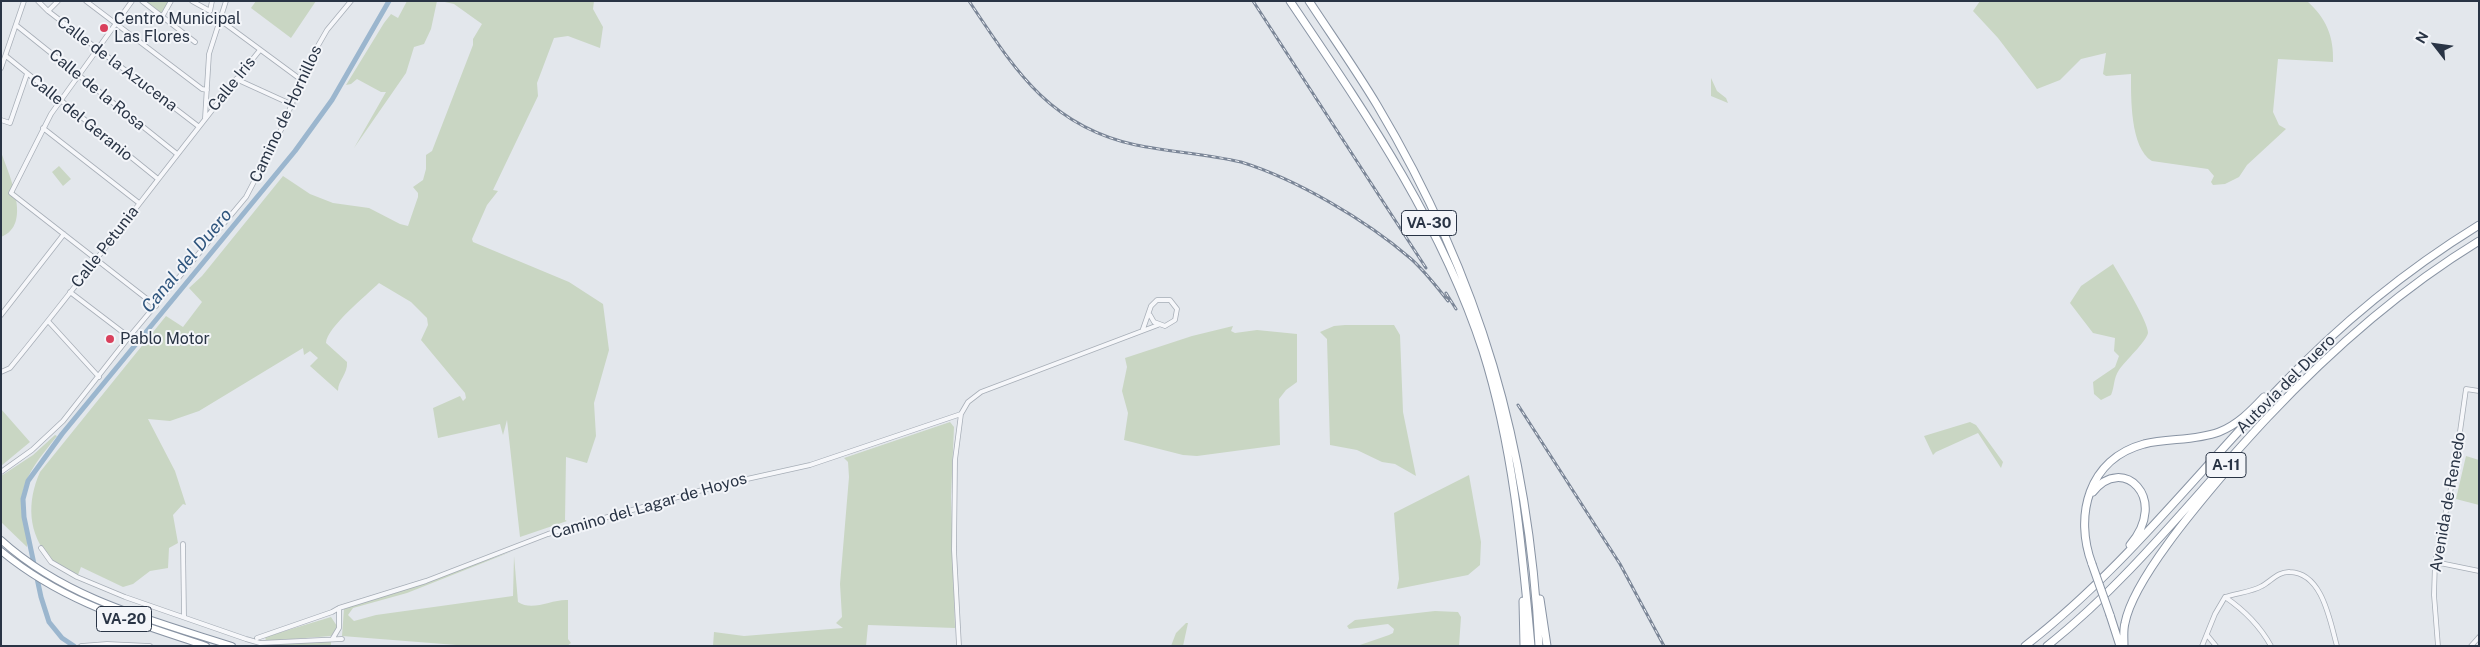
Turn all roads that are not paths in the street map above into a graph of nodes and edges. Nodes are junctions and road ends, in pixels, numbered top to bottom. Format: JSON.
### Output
{"nodes":[{"id":1,"x":24,"y":1,"type":"edge"},
{"id":2,"x":38,"y":1,"type":"edge"},
{"id":3,"x":58,"y":1,"type":"edge"},
{"id":4,"x":86,"y":1,"type":"edge"},
{"id":5,"x":132,"y":1,"type":"edge"},
{"id":6,"x":142,"y":1,"type":"edge"},
{"id":7,"x":171,"y":1,"type":"edge"},
{"id":8,"x":192,"y":1,"type":"edge"},
{"id":9,"x":212,"y":1,"type":"edge"},
{"id":10,"x":226,"y":1,"type":"edge"},
{"id":11,"x":351,"y":1,"type":"edge"},
{"id":12,"x":1290,"y":1,"type":"edge"},
{"id":13,"x":1309,"y":1,"type":"edge"},
{"id":14,"x":48,"y":11,"type":"junction"},
{"id":15,"x":162,"y":17,"type":"junction"},
{"id":16,"x":220,"y":20,"type":"junction"},
{"id":17,"x":16,"y":25,"type":"junction"},
{"id":18,"x":117,"y":25,"type":"junction"},
{"id":19,"x":195,"y":42,"type":"dead end"},
{"id":20,"x":98,"y":50,"type":"junction"},
{"id":21,"x":260,"y":50,"type":"junction"},
{"id":22,"x":6,"y":56,"type":"junction"},
{"id":23,"x":1,"y":68,"type":"edge"},
{"id":24,"x":27,"y":74,"type":"junction"},
{"id":25,"x":79,"y":76,"type":"junction"},
{"id":26,"x":236,"y":79,"type":"junction"},
{"id":27,"x":300,"y":79,"type":"junction"},
{"id":28,"x":207,"y":90,"type":"junction"},
{"id":29,"x":60,"y":101,"type":"junction"},
{"id":30,"x":292,"y":105,"type":"junction"},
{"id":31,"x":205,"y":118,"type":"junction"},
{"id":32,"x":1,"y":120,"type":"edge"},
{"id":33,"x":198,"y":126,"type":"junction"},
{"id":34,"x":43,"y":128,"type":"junction"},
{"id":35,"x":177,"y":154,"type":"junction"},
{"id":36,"x":158,"y":179,"type":"junction"},
{"id":37,"x":139,"y":203,"type":"junction"},
{"id":38,"x":2479,"y":225,"type":"edge"},
{"id":39,"x":64,"y":234,"type":"junction"},
{"id":40,"x":2479,"y":241,"type":"edge"},
{"id":41,"x":96,"y":258,"type":"junction"},
{"id":42,"x":70,"y":292,"type":"junction"},
{"id":43,"x":156,"y":306,"type":"junction"},
{"id":44,"x":1,"y":315,"type":"edge"},
{"id":45,"x":1150,"y":315,"type":"junction"},
{"id":46,"x":48,"y":321,"type":"junction"},
{"id":47,"x":1158,"y":325,"type":"junction"},
{"id":48,"x":1143,"y":329,"type":"junction"},
{"id":49,"x":129,"y":337,"type":"junction"},
{"id":50,"x":2331,"y":337,"type":"junction"},
{"id":51,"x":2347,"y":341,"type":"junction"},
{"id":52,"x":1,"y":372,"type":"edge"},
{"id":53,"x":99,"y":377,"type":"junction"},
{"id":54,"x":2479,"y":391,"type":"edge"},
{"id":55,"x":961,"y":414,"type":"junction"},
{"id":56,"x":1,"y":472,"type":"edge"},
{"id":57,"x":2087,"y":500,"type":"junction"},
{"id":58,"x":1,"y":540,"type":"edge"},
{"id":59,"x":183,"y":544,"type":"dead end"},
{"id":60,"x":41,"y":548,"type":"dead end"},
{"id":61,"x":1,"y":551,"type":"edge"},
{"id":62,"x":2435,"y":562,"type":"junction"},
{"id":63,"x":1524,"y":568,"type":"junction"},
{"id":64,"x":2479,"y":571,"type":"edge"},
{"id":65,"x":1536,"y":587,"type":"junction"},
{"id":66,"x":2225,"y":597,"type":"junction"},
{"id":67,"x":339,"y":608,"type":"junction"},
{"id":68,"x":184,"y":617,"type":"junction"},
{"id":69,"x":2207,"y":634,"type":"junction"},
{"id":70,"x":2479,"y":636,"type":"edge"},
{"id":71,"x":257,"y":638,"type":"dead end"},
{"id":72,"x":333,"y":638,"type":"junction"},
{"id":73,"x":342,"y":639,"type":"dead end"},
{"id":74,"x":81,"y":645,"type":"edge"},
{"id":75,"x":2026,"y":645,"type":"edge"},
{"id":76,"x":2337,"y":645,"type":"edge"},
{"id":77,"x":150,"y":646,"type":"edge"},
{"id":78,"x":206,"y":646,"type":"edge"},
{"id":79,"x":232,"y":646,"type":"edge"},
{"id":80,"x":959,"y":646,"type":"edge"},
{"id":81,"x":1524,"y":646,"type":"edge"},
{"id":82,"x":1531,"y":646,"type":"edge"},
{"id":83,"x":1539,"y":646,"type":"edge"},
{"id":84,"x":1547,"y":646,"type":"edge"},
{"id":85,"x":2046,"y":646,"type":"edge"},
{"id":86,"x":2122,"y":646,"type":"edge"},
{"id":87,"x":2202,"y":646,"type":"edge"},
{"id":88,"x":2216,"y":646,"type":"edge"},
{"id":89,"x":2271,"y":646,"type":"edge"},
{"id":90,"x":2438,"y":646,"type":"edge"},
{"id":91,"x":2471,"y":646,"type":"edge"}],
"edges":[{"from":1,"to":17,"type":"street"},
{"from":2,"to":14,"type":"street","name":"Calle de la Azucena"},
{"from":3,"to":14,"type":"street"},
{"from":4,"to":18,"type":"street"},
{"from":5,"to":18,"type":"street"},
{"from":6,"to":15,"type":"street"},
{"from":7,"to":15,"type":"street"},
{"from":8,"to":9,"type":"street"},
{"from":10,"to":16,"type":"street"},
{"from":11,"to":27,"type":"street","name":"Camino de Hornillos"},
{"from":12,"to":63,"type":"highway","number":"VA-30"},
{"from":13,"to":65,"type":"highway","number":"VA-30"},
{"from":14,"to":20,"type":"street","name":"Calle de la Azucena"},
{"from":15,"to":19,"type":"street"},
{"from":16,"to":21,"type":"street"},
{"from":16,"to":28,"type":"street"},
{"from":17,"to":22,"type":"street"},
{"from":17,"to":25,"type":"street","name":"Calle de la Rosa"},
{"from":18,"to":20,"type":"street"},
{"from":18,"to":28,"type":"street"},
{"from":20,"to":25,"type":"street"},
{"from":20,"to":33,"type":"street","name":"Calle de la Azucena"},
{"from":21,"to":26,"type":"street","name":"Calle Iris"},
{"from":21,"to":27,"type":"street"},
{"from":22,"to":23,"type":"street"},
{"from":22,"to":24,"type":"street","name":"Calle del Geranio"},
{"from":24,"to":29,"type":"street","name":"Calle del Geranio"},
{"from":24,"to":32,"type":"street"},
{"from":25,"to":29,"type":"street"},
{"from":25,"to":35,"type":"street","name":"Calle de la Rosa"},
{"from":26,"to":30,"type":"street"},
{"from":26,"to":31,"type":"street","name":"Calle Iris"},
{"from":27,"to":30,"type":"street","name":"Camino de Hornillos"},
{"from":28,"to":31,"type":"street"},
{"from":29,"to":34,"type":"street"},
{"from":29,"to":36,"type":"street","name":"Calle del Geranio"},
{"from":30,"to":43,"type":"street","name":"Camino de Hornillos"},
{"from":31,"to":33,"type":"street","name":"Calle Petunia"},
{"from":33,"to":35,"type":"street","name":"Calle Petunia"},
{"from":34,"to":37,"type":"street"},
{"from":34,"to":39,"type":"street"},
{"from":35,"to":36,"type":"street","name":"Calle Petunia"},
{"from":36,"to":37,"type":"street","name":"Calle Petunia"},
{"from":37,"to":41,"type":"street","name":"Calle Petunia"},
{"from":38,"to":50,"type":"highway","name":"Autovía del Duero","number":"A-11"},
{"from":39,"to":41,"type":"street"},
{"from":39,"to":44,"type":"street"},
{"from":40,"to":51,"type":"highway","name":"Autovía del Duero","number":"A-11"},
{"from":41,"to":42,"type":"street","name":"Calle Petunia"},
{"from":41,"to":43,"type":"street"},
{"from":42,"to":46,"type":"street","name":"Calle Petunia"},
{"from":42,"to":49,"type":"street"},
{"from":43,"to":49,"type":"street","name":"Camino de Hornillos"},
{"from":45,"to":47,"type":"street"},
{"from":45,"to":47,"type":"street"},
{"from":45,"to":48,"type":"street"},
{"from":46,"to":52,"type":"street","name":"Calle Petunia"},
{"from":46,"to":53,"type":"street"},
{"from":47,"to":48,"type":"street"},
{"from":48,"to":55,"type":"street"},
{"from":49,"to":53,"type":"street","name":"Camino de Hornillos"},
{"from":50,"to":57,"type":"highway"},
{"from":50,"to":75,"type":"highway","name":"Autovía del Duero","number":"A-11"},
{"from":51,"to":85,"type":"highway","name":"Autovía del Duero","number":"A-11"},
{"from":51,"to":86,"type":"highway"},
{"from":53,"to":56,"type":"street","name":"Camino de Hornillos"},
{"from":54,"to":62,"type":"street","name":"Avenida de Renedo"},
{"from":55,"to":67,"type":"street","name":"Camino del Lagar de Hoyos"},
{"from":55,"to":80,"type":"street"},
{"from":57,"to":75,"type":"highway"},
{"from":57,"to":86,"type":"highway","bridge":true},
{"from":58,"to":79,"type":"highway","number":"VA-20"},
{"from":59,"to":68,"type":"street"},
{"from":60,"to":68,"type":"street"},
{"from":61,"to":78,"type":"highway","number":"VA-20"},
{"from":62,"to":64,"type":"street"},
{"from":62,"to":90,"type":"street","name":"Avenida de Renedo"},
{"from":63,"to":81,"type":"highway"},
{"from":63,"to":82,"type":"highway","number":"VA-30"},
{"from":65,"to":83,"type":"highway","number":"VA-30"},
{"from":65,"to":84,"type":"highway"},
{"from":66,"to":69,"type":"street"},
{"from":66,"to":76,"type":"street"},
{"from":66,"to":89,"type":"street"},
{"from":67,"to":71,"type":"street","name":"Camino del Lagar de Hoyos"},
{"from":67,"to":72,"type":"street"},
{"from":68,"to":72,"type":"street"},
{"from":69,"to":87,"type":"street"},
{"from":69,"to":88,"type":"street"},
{"from":70,"to":91,"type":"street"},
{"from":72,"to":73,"type":"street"},
{"from":74,"to":77,"type":"street"}]}
